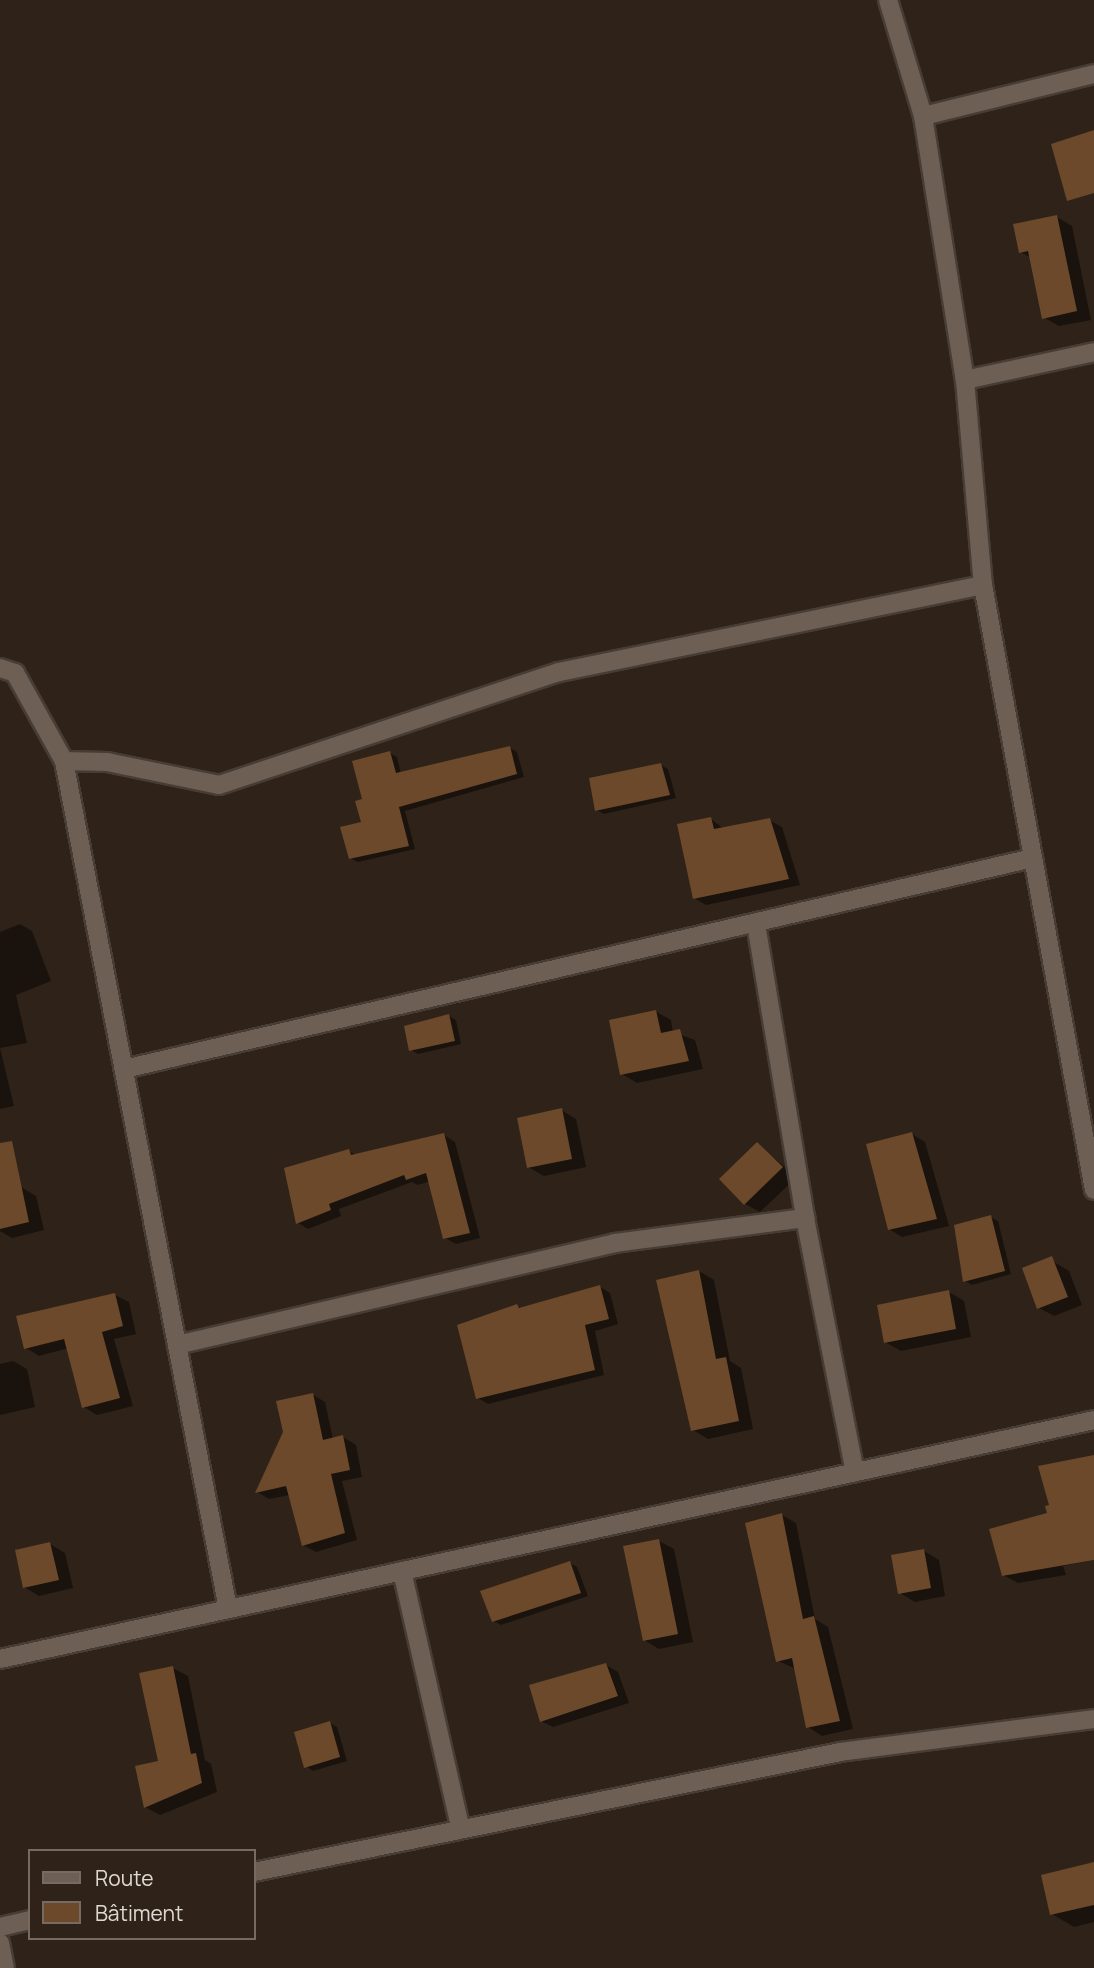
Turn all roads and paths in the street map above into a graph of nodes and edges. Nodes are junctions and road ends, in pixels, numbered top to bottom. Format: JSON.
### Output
{"nodes":[{"id":1,"x":888,"y":0,"type":"edge"},
{"id":2,"x":1094,"y":74,"type":"edge"},
{"id":3,"x":923,"y":116,"type":"junction"},
{"id":4,"x":1094,"y":352,"type":"edge"},
{"id":5,"x":965,"y":380,"type":"junction"},
{"id":6,"x":983,"y":585,"type":"junction"},
{"id":7,"x":0,"y":668,"type":"edge"},
{"id":8,"x":64,"y":761,"type":"junction"},
{"id":9,"x":1033,"y":858,"type":"junction"},
{"id":10,"x":756,"y":924,"type":"junction"},
{"id":11,"x":124,"y":1069,"type":"junction"},
{"id":12,"x":1094,"y":1190,"type":"edge"},
{"id":13,"x":805,"y":1218,"type":"junction"},
{"id":14,"x":177,"y":1345,"type":"junction"},
{"id":15,"x":1094,"y":1420,"type":"edge"},
{"id":16,"x":855,"y":1472,"type":"junction"},
{"id":17,"x":402,"y":1571,"type":"junction"},
{"id":18,"x":228,"y":1609,"type":"junction"},
{"id":19,"x":0,"y":1659,"type":"edge"},
{"id":20,"x":1094,"y":1718,"type":"edge"},
{"id":21,"x":460,"y":1827,"type":"junction"},
{"id":22,"x":256,"y":1872,"type":"edge"},
{"id":23,"x":28,"y":1920,"type":"edge"},
{"id":24,"x":0,"y":1927,"type":"edge"},
{"id":25,"x":0,"y":1943,"type":"edge"},
{"id":26,"x":5,"y":1968,"type":"edge"}],
"edges":[{"from":1,"to":3,"type":"street"},
{"from":2,"to":3,"type":"street"},
{"from":3,"to":5,"type":"street"},
{"from":4,"to":5,"type":"street"},
{"from":5,"to":6,"type":"street"},
{"from":6,"to":8,"type":"street"},
{"from":6,"to":9,"type":"street"},
{"from":7,"to":8,"type":"street"},
{"from":8,"to":11,"type":"street"},
{"from":9,"to":10,"type":"street"},
{"from":9,"to":12,"type":"street"},
{"from":10,"to":11,"type":"street"},
{"from":10,"to":13,"type":"street"},
{"from":11,"to":14,"type":"street"},
{"from":13,"to":14,"type":"street"},
{"from":13,"to":16,"type":"street"},
{"from":14,"to":18,"type":"street"},
{"from":15,"to":16,"type":"street"},
{"from":16,"to":17,"type":"street"},
{"from":17,"to":18,"type":"street"},
{"from":17,"to":21,"type":"street"},
{"from":18,"to":19,"type":"street"},
{"from":20,"to":21,"type":"street"},
{"from":21,"to":22,"type":"street"},
{"from":23,"to":24,"type":"street"},
{"from":25,"to":26,"type":"street"}]}
